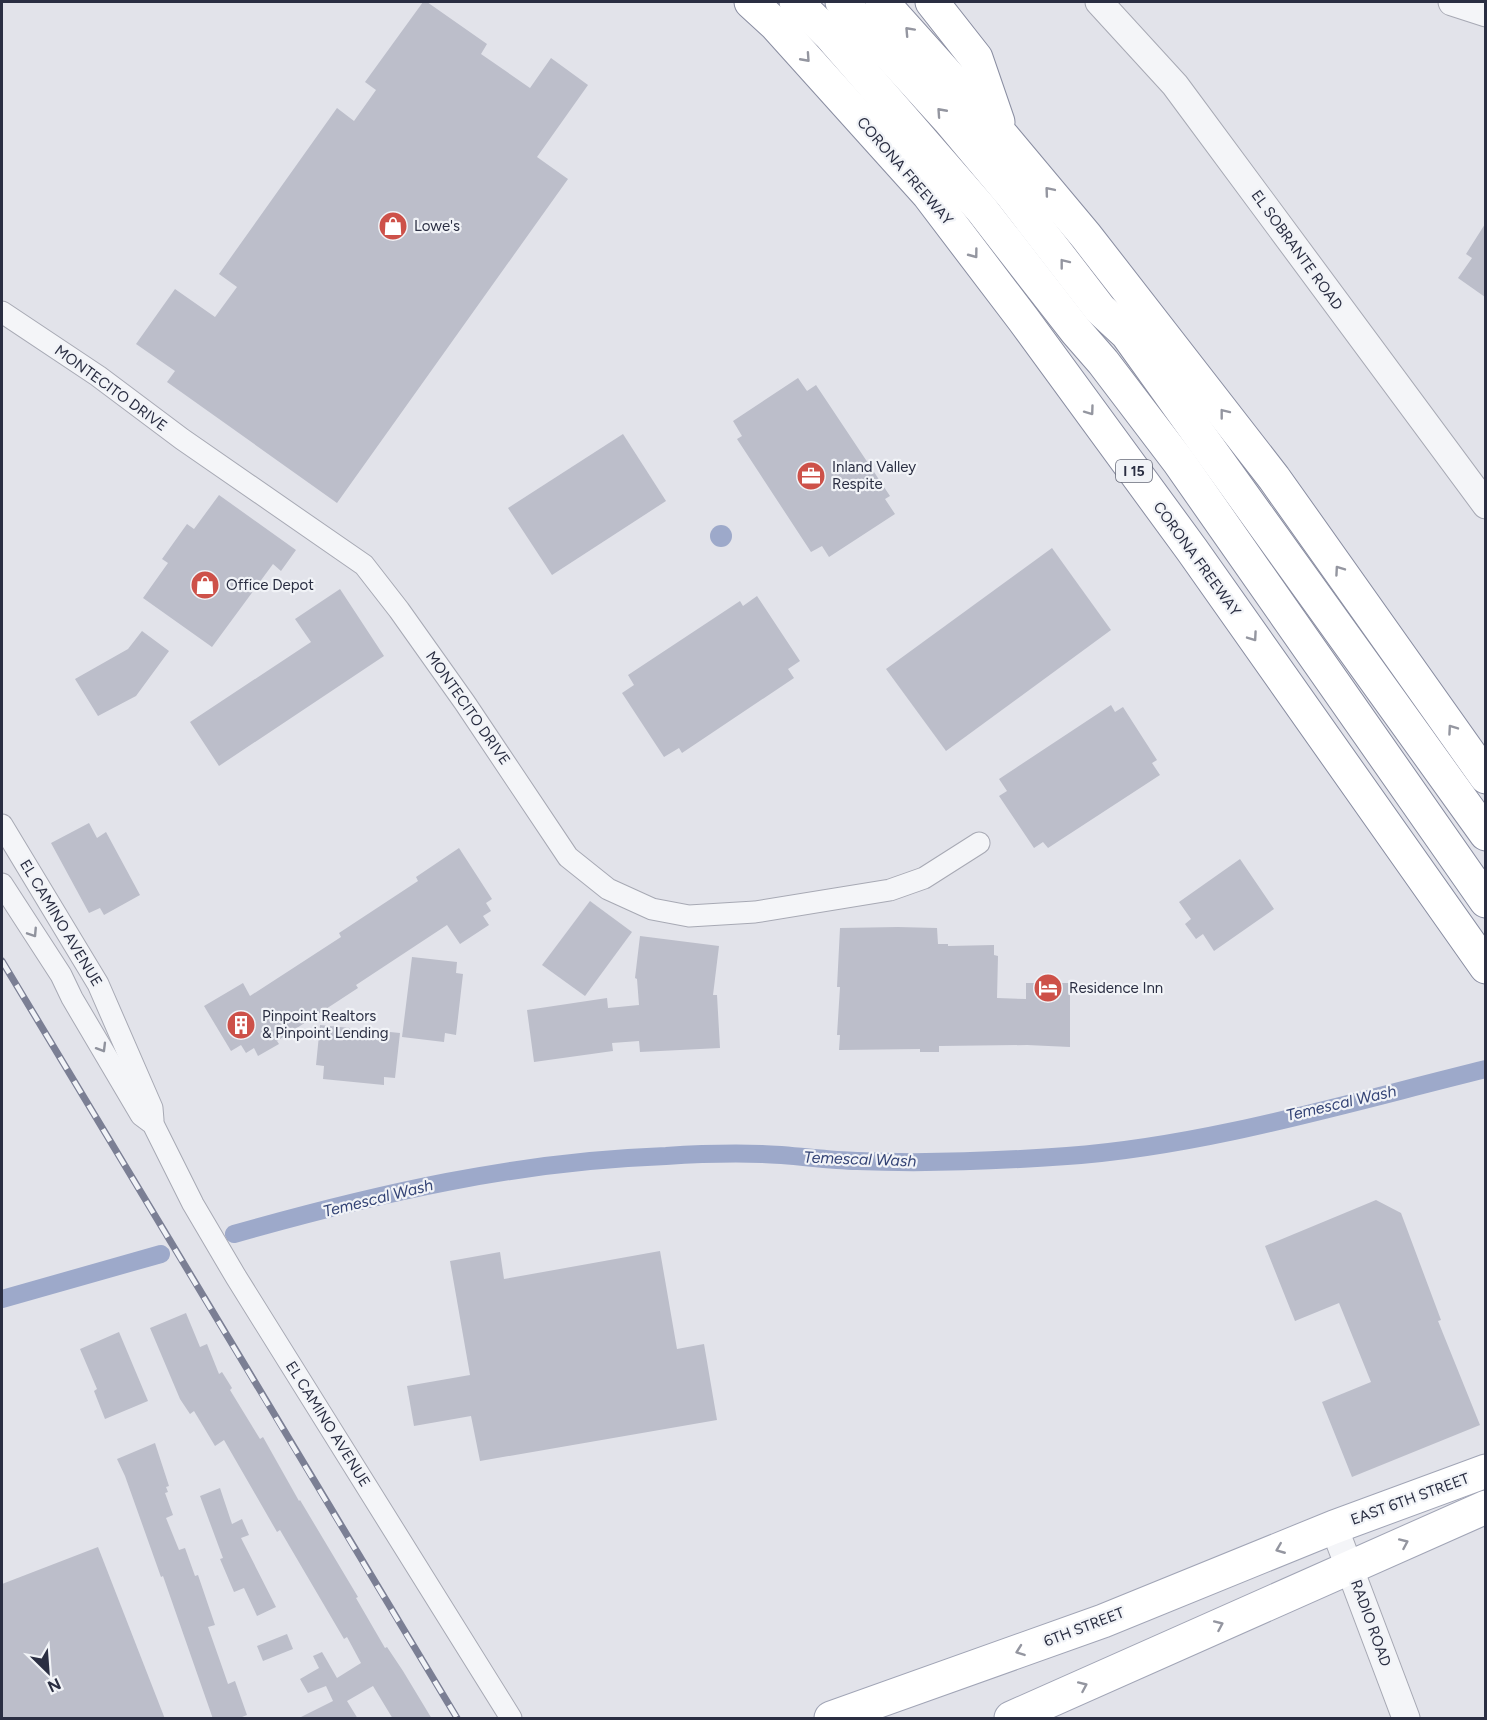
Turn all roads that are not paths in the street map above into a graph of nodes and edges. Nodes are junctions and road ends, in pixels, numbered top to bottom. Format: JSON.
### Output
{"nodes":[{"id":1,"x":724,"y":2,"type":"edge"},
{"id":2,"x":750,"y":2,"type":"edge"},
{"id":3,"x":842,"y":2,"type":"edge"},
{"id":4,"x":882,"y":2,"type":"edge"},
{"id":5,"x":932,"y":2,"type":"edge"},
{"id":6,"x":1099,"y":2,"type":"edge"},
{"id":7,"x":1452,"y":2,"type":"edge"},
{"id":8,"x":786,"y":13,"type":"edge"},
{"id":9,"x":1485,"y":13,"type":"edge"},
{"id":10,"x":1004,"y":138,"type":"junction"},
{"id":11,"x":1100,"y":309,"type":"junction"},
{"id":12,"x":2,"y":312,"type":"edge"},
{"id":13,"x":1076,"y":331,"type":"junction"},
{"id":14,"x":1485,"y":505,"type":"edge"},
{"id":15,"x":1485,"y":777,"type":"edge"},
{"id":16,"x":2,"y":825,"type":"edge"},
{"id":17,"x":1485,"y":834,"type":"edge"},
{"id":18,"x":979,"y":843,"type":"dead end"},
{"id":19,"x":1485,"y":867,"type":"edge"},
{"id":20,"x":2,"y":884,"type":"edge"},
{"id":21,"x":1485,"y":901,"type":"edge"},
{"id":22,"x":1485,"y":935,"type":"edge"},
{"id":23,"x":1485,"y":967,"type":"edge"},
{"id":24,"x":153,"y":1124,"type":"junction"},
{"id":25,"x":1485,"y":1471,"type":"edge"},
{"id":26,"x":1485,"y":1507,"type":"edge"},
{"id":27,"x":1334,"y":1527,"type":"junction"},
{"id":28,"x":1350,"y":1566,"type":"junction"},
{"id":29,"x":1012,"y":1718,"type":"edge"},
{"id":30,"x":511,"y":1719,"type":"edge"},
{"id":31,"x":831,"y":1719,"type":"edge"},
{"id":32,"x":1406,"y":1719,"type":"edge"}],
"edges":[{"from":1,"to":8,"type":"main road"},
{"from":2,"to":8,"type":"main road","name":"CORONA FREEWAY","number":"I 15"},
{"from":11,"to":3,"type":"main road","one_way":true},
{"from":10,"to":4,"type":"main road","one_way":true},
{"from":5,"to":10,"type":"main road"},
{"from":6,"to":14,"type":"street","name":"EL SOBRANTE ROAD"},
{"from":7,"to":9,"type":"street"},
{"from":8,"to":13,"type":"main road"},
{"from":8,"to":23,"type":"main road","name":"CORONA FREEWAY","number":"I 15","one_way":true},
{"from":15,"to":10,"type":"main road","one_way":true},
{"from":11,"to":17,"type":"main road"},
{"from":11,"to":19,"type":"main road"},
{"from":12,"to":18,"type":"street","name":"MONTECITO DRIVE"},
{"from":13,"to":21,"type":"main road"},
{"from":13,"to":22,"type":"main road"},
{"from":16,"to":24,"type":"street","name":"EL CAMINO AVENUE"},
{"from":20,"to":24,"type":"street","name":"EL CAMINO AVENUE","one_way":true},
{"from":24,"to":30,"type":"street","name":"EL CAMINO AVENUE"},
{"from":25,"to":27,"type":"main road","name":"EAST 6TH STREET"},
{"from":28,"to":26,"type":"main road","one_way":true},
{"from":27,"to":28,"type":"street","name":"RADIO ROAD"},
{"from":27,"to":31,"type":"main road","name":"6TH STREET","one_way":true},
{"from":29,"to":28,"type":"main road","one_way":true},
{"from":28,"to":32,"type":"street","name":"RADIO ROAD"}]}
